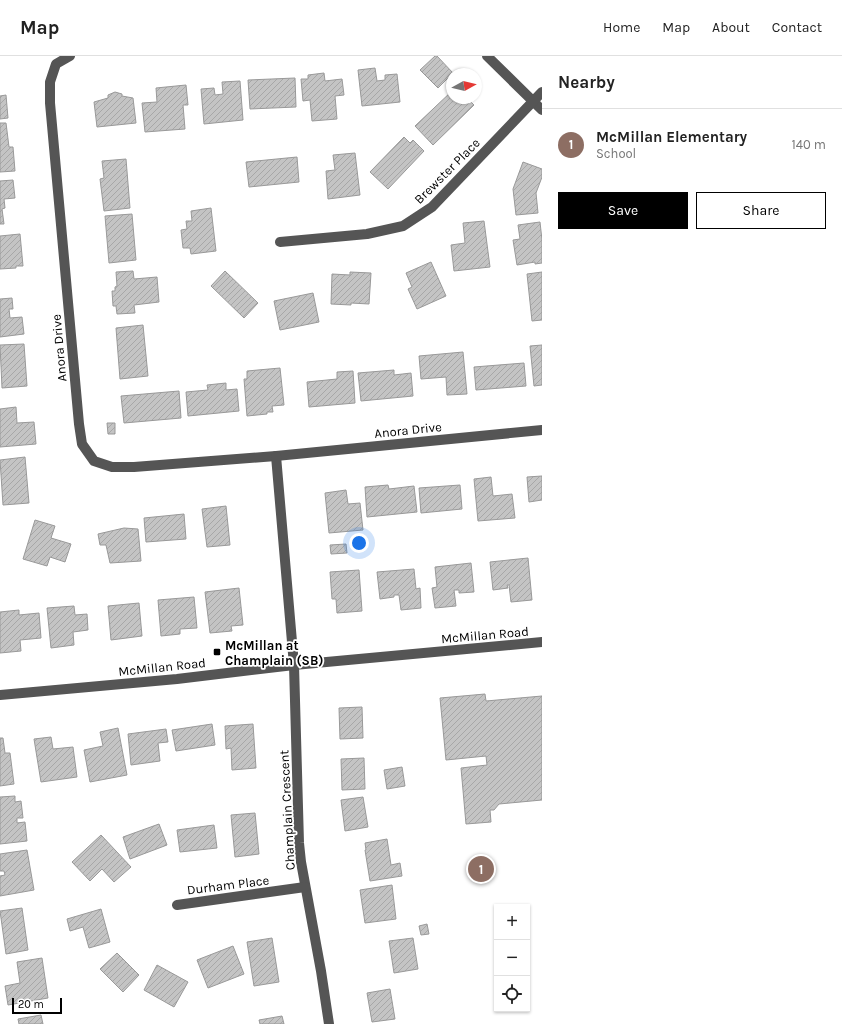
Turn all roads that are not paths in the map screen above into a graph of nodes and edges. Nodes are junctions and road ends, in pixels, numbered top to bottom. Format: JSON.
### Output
{"nodes":[{"id":1,"x":70,"y":56,"type":"edge"},
{"id":2,"x":487,"y":56,"type":"edge"},
{"id":3,"x":542,"y":92,"type":"edge"},
{"id":4,"x":534,"y":101,"type":"junction"},
{"id":5,"x":542,"y":110,"type":"edge"},
{"id":6,"x":280,"y":242,"type":"dead end"},
{"id":7,"x":542,"y":430,"type":"edge"},
{"id":8,"x":276,"y":456,"type":"junction"},
{"id":9,"x":542,"y":642,"type":"edge"},
{"id":10,"x":294,"y":665,"type":"junction"},
{"id":11,"x":0,"y":695,"type":"edge"},
{"id":12,"x":305,"y":887,"type":"junction"},
{"id":13,"x":177,"y":904,"type":"dead end"},
{"id":14,"x":329,"y":1024,"type":"edge"}],
"edges":[{"from":1,"to":8,"type":"street","name":"Anora Drive"},
{"from":2,"to":4,"type":"street"},
{"from":3,"to":4,"type":"street","name":"Brewster Place"},
{"from":4,"to":5,"type":"street"},
{"from":4,"to":6,"type":"street","name":"Brewster Place"},
{"from":7,"to":8,"type":"street","name":"Anora Drive"},
{"from":8,"to":10,"type":"street"},
{"from":9,"to":10,"type":"street","name":"McMillan Road"},
{"from":10,"to":11,"type":"street","name":"McMillan Road"},
{"from":10,"to":12,"type":"street","name":"Champlain Crescent"},
{"from":12,"to":13,"type":"street","name":"Durham Place"},
{"from":12,"to":14,"type":"street","name":"Champlain Crescent"}]}
